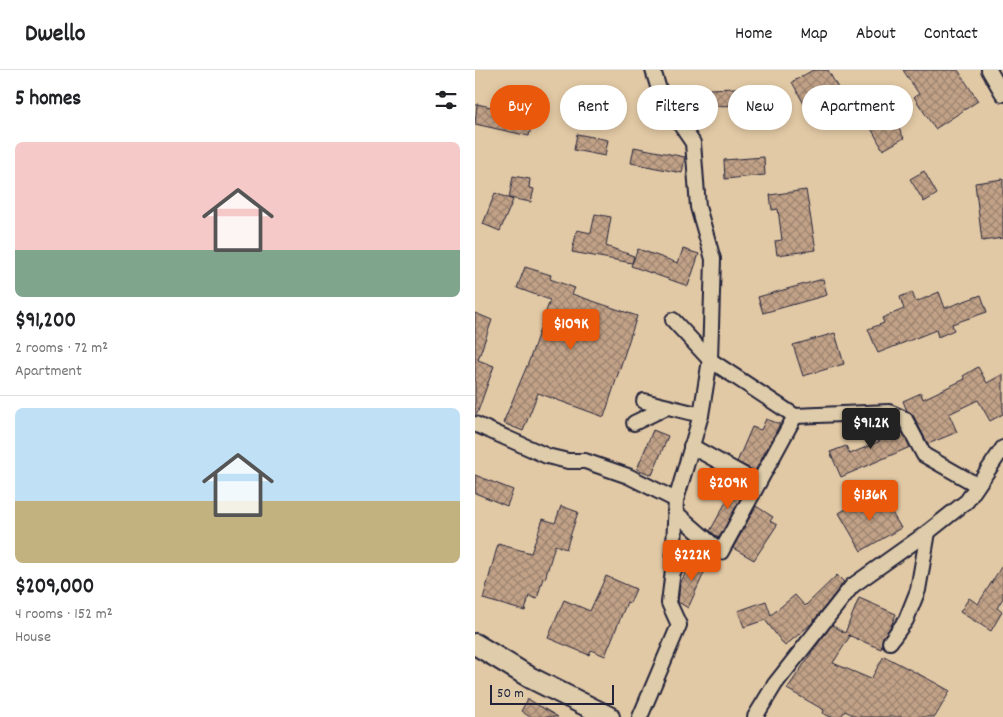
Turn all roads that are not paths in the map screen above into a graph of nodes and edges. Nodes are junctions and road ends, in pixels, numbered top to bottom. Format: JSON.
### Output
{"nodes":[{"id":1,"x":653,"y":70,"type":"edge"},
{"id":2,"x":989,"y":70,"type":"edge"},
{"id":3,"x":1003,"y":94,"type":"edge"},
{"id":4,"x":673,"y":320,"type":"dead end"},
{"id":5,"x":710,"y":360,"type":"junction"},
{"id":6,"x":644,"y":401,"type":"dead end"},
{"id":7,"x":667,"y":406,"type":"junction"},
{"id":8,"x":701,"y":414,"type":"junction"},
{"id":9,"x":795,"y":416,"type":"junction"},
{"id":10,"x":634,"y":423,"type":"dead end"},
{"id":11,"x":475,"y":424,"type":"edge"},
{"id":12,"x":691,"y":446,"type":"junction"},
{"id":13,"x":1003,"y":448,"type":"edge"},
{"id":14,"x":759,"y":483,"type":"junction"},
{"id":15,"x":977,"y":485,"type":"junction"},
{"id":16,"x":675,"y":506,"type":"junction"},
{"id":17,"x":928,"y":532,"type":"junction"},
{"id":18,"x":708,"y":541,"type":"junction"},
{"id":19,"x":673,"y":570,"type":"junction"},
{"id":20,"x":890,"y":642,"type":"dead end"},
{"id":21,"x":475,"y":644,"type":"edge"},
{"id":22,"x":609,"y":717,"type":"edge"},
{"id":23,"x":640,"y":717,"type":"edge"},
{"id":24,"x":755,"y":717,"type":"edge"}],
"edges":[{"from":1,"to":5,"type":"street"},
{"from":2,"to":3,"type":"street"},
{"from":4,"to":5,"type":"street"},
{"from":5,"to":8,"type":"street"},
{"from":5,"to":9,"type":"street"},
{"from":6,"to":7,"type":"street"},
{"from":7,"to":8,"type":"street"},
{"from":7,"to":10,"type":"street"},
{"from":8,"to":12,"type":"street"},
{"from":9,"to":14,"type":"street"},
{"from":9,"to":15,"type":"street"},
{"from":11,"to":16,"type":"street"},
{"from":12,"to":14,"type":"street"},
{"from":12,"to":16,"type":"street"},
{"from":13,"to":15,"type":"street"},
{"from":14,"to":18,"type":"street"},
{"from":15,"to":17,"type":"street"},
{"from":16,"to":18,"type":"street"},
{"from":16,"to":19,"type":"street"},
{"from":17,"to":20,"type":"street"},
{"from":17,"to":24,"type":"street"},
{"from":18,"to":19,"type":"street"},
{"from":19,"to":23,"type":"street"},
{"from":21,"to":22,"type":"street"}]}
